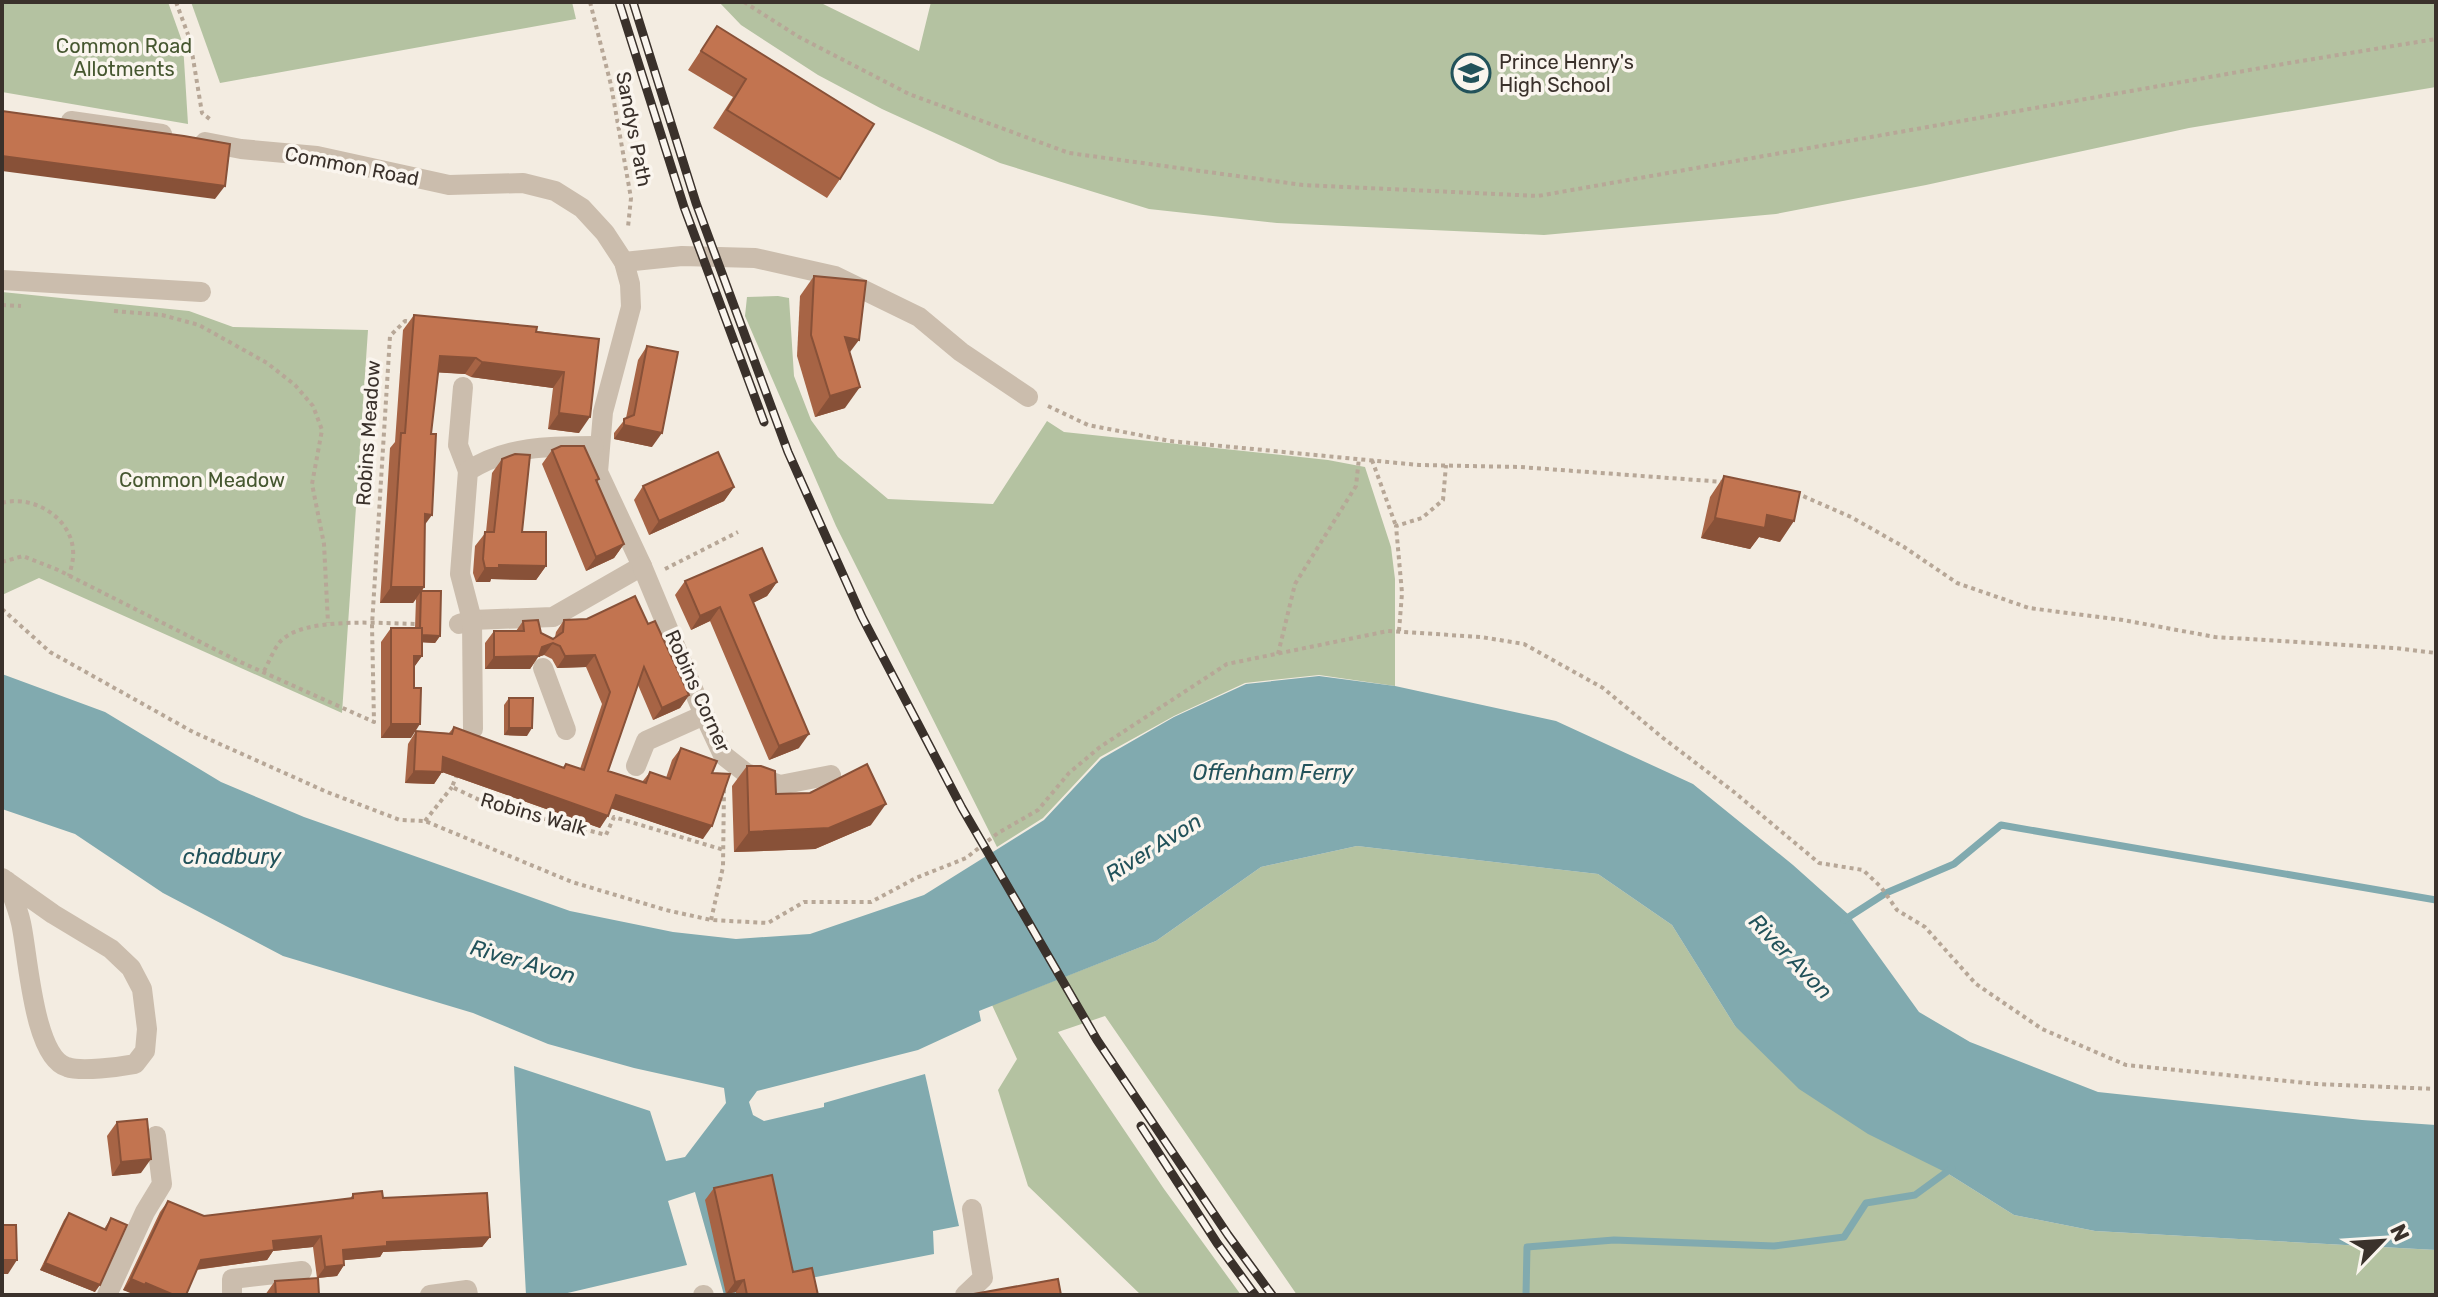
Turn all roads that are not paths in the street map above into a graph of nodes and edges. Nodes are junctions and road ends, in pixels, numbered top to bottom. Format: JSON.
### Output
{"nodes":[{"id":1,"x":48,"y":118,"type":"edge"},
{"id":2,"x":624,"y":262,"type":"junction"},
{"id":3,"x":2,"y":280,"type":"edge"},
{"id":4,"x":201,"y":292,"type":"dead end"},
{"id":5,"x":463,"y":387,"type":"dead end"},
{"id":6,"x":1028,"y":397,"type":"road end"},
{"id":7,"x":598,"y":447,"type":"junction"},
{"id":8,"x":468,"y":471,"type":"junction"},
{"id":9,"x":645,"y":572,"type":"junction"},
{"id":10,"x":542,"y":617,"type":"junction"},
{"id":11,"x":466,"y":622,"type":"junction"},
{"id":12,"x":543,"y":638,"type":"edge"},
{"id":13,"x":543,"y":668,"type":"dead end"},
{"id":14,"x":704,"y":715,"type":"junction"},
{"id":15,"x":473,"y":729,"type":"dead end"},
{"id":16,"x":566,"y":730,"type":"dead end"},
{"id":17,"x":636,"y":766,"type":"dead end"},
{"id":18,"x":831,"y":775,"type":"dead end"},
{"id":19,"x":5,"y":880,"type":"edge"},
{"id":20,"x":156,"y":1136,"type":"dead end"},
{"id":21,"x":972,"y":1209,"type":"dead end"},
{"id":22,"x":302,"y":1271,"type":"dead end"},
{"id":23,"x":232,"y":1287,"type":"edge"},
{"id":24,"x":107,"y":1295,"type":"edge"},
{"id":25,"x":430,"y":1295,"type":"edge"},
{"id":26,"x":468,"y":1295,"type":"edge"},
{"id":27,"x":965,"y":1295,"type":"edge"}],
"edges":[{"from":1,"to":2,"type":"street","name":"Common Road"},
{"from":2,"to":6,"type":"street"},
{"from":2,"to":7,"type":"street","name":"Robins Corner"},
{"from":3,"to":4,"type":"street"},
{"from":5,"to":8,"type":"street"},
{"from":7,"to":8,"type":"street"},
{"from":7,"to":9,"type":"street","name":"Robins Corner"},
{"from":8,"to":11,"type":"street"},
{"from":9,"to":10,"type":"street"},
{"from":9,"to":14,"type":"street","name":"Robins Corner"},
{"from":10,"to":11,"type":"street"},
{"from":10,"to":12,"type":"street"},
{"from":11,"to":15,"type":"street"},
{"from":13,"to":16,"type":"street"},
{"from":14,"to":17,"type":"street"},
{"from":14,"to":18,"type":"street","name":"Robins Corner"},
{"from":19,"to":19,"type":"street"},
{"from":20,"to":24,"type":"street"},
{"from":21,"to":27,"type":"street"},
{"from":22,"to":23,"type":"street"},
{"from":25,"to":26,"type":"street"}]}
